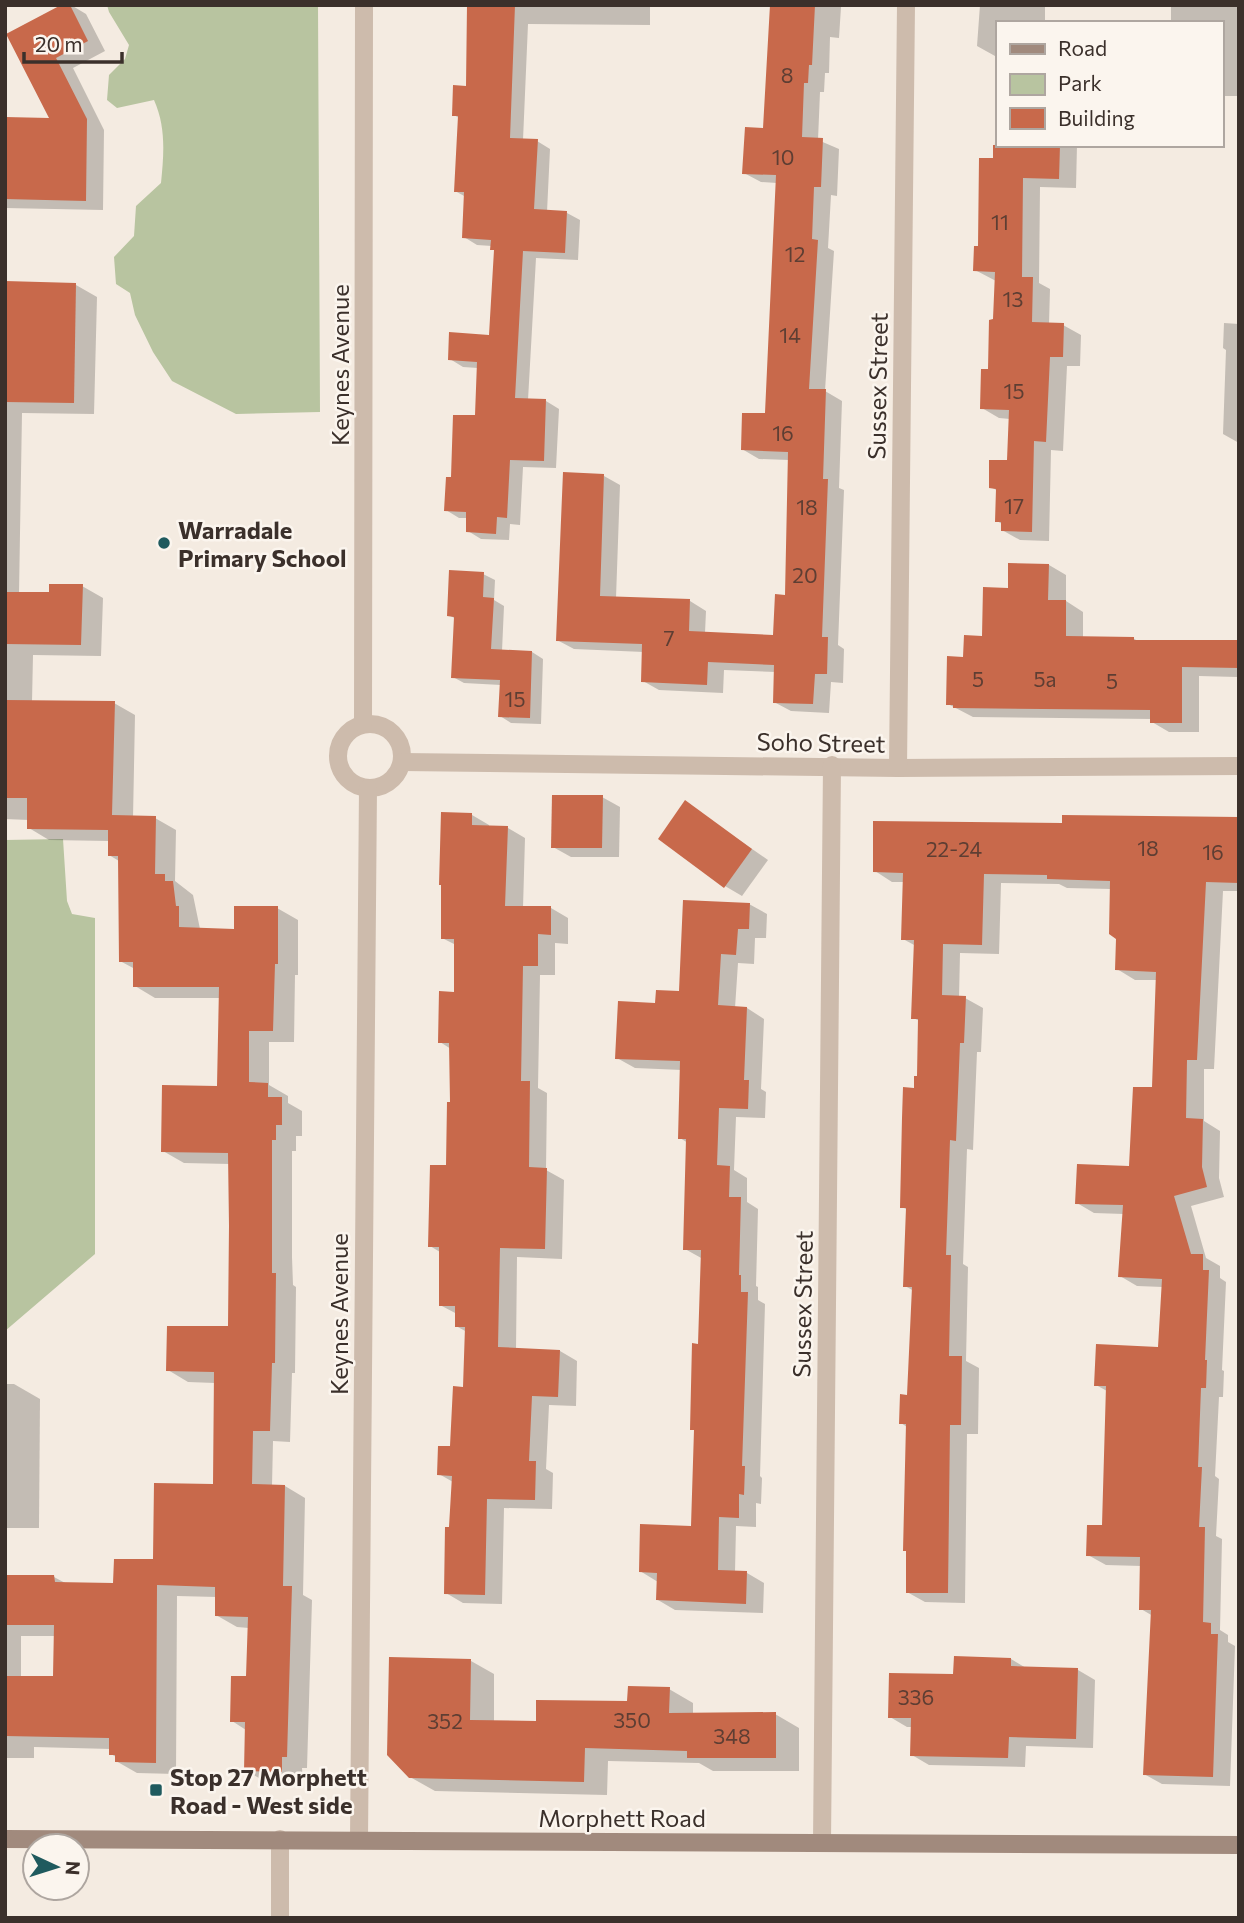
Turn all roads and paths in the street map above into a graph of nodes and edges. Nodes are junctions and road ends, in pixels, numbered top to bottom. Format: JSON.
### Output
{"nodes":[{"id":1,"x":364,"y":5,"type":"edge"},
{"id":2,"x":906,"y":5,"type":"edge"},
{"id":3,"x":363,"y":724,"type":"junction"},
{"id":4,"x":402,"y":762,"type":"junction"},
{"id":5,"x":832,"y":765,"type":"junction"},
{"id":6,"x":1239,"y":766,"type":"edge"},
{"id":7,"x":898,"y":768,"type":"junction"},
{"id":8,"x":368,"y":788,"type":"junction"},
{"id":9,"x":5,"y":1839,"type":"edge"},
{"id":10,"x":280,"y":1839,"type":"junction"},
{"id":11,"x":359,"y":1840,"type":"junction"},
{"id":12,"x":822,"y":1843,"type":"junction"},
{"id":13,"x":1239,"y":1845,"type":"edge"},
{"id":14,"x":280,"y":1918,"type":"edge"}],
"edges":[{"from":1,"to":3,"type":"street","name":"Keynes Avenue"},
{"from":2,"to":7,"type":"street","name":"Sussex Street"},
{"from":3,"to":4,"type":"street"},
{"from":3,"to":8,"type":"street"},
{"from":4,"to":5,"type":"street","name":"Soho Street"},
{"from":4,"to":8,"type":"street"},
{"from":5,"to":7,"type":"street","name":"Soho Street"},
{"from":5,"to":12,"type":"street","name":"Sussex Street"},
{"from":6,"to":7,"type":"street","name":"Soho Street"},
{"from":8,"to":11,"type":"street","name":"Keynes Avenue"},
{"from":9,"to":10,"type":"main road","name":"Morphett Road"},
{"from":10,"to":11,"type":"main road","name":"Morphett Road"},
{"from":10,"to":14,"type":"street"},
{"from":11,"to":12,"type":"main road","name":"Morphett Road"},
{"from":12,"to":13,"type":"main road","name":"Morphett Road"}]}
